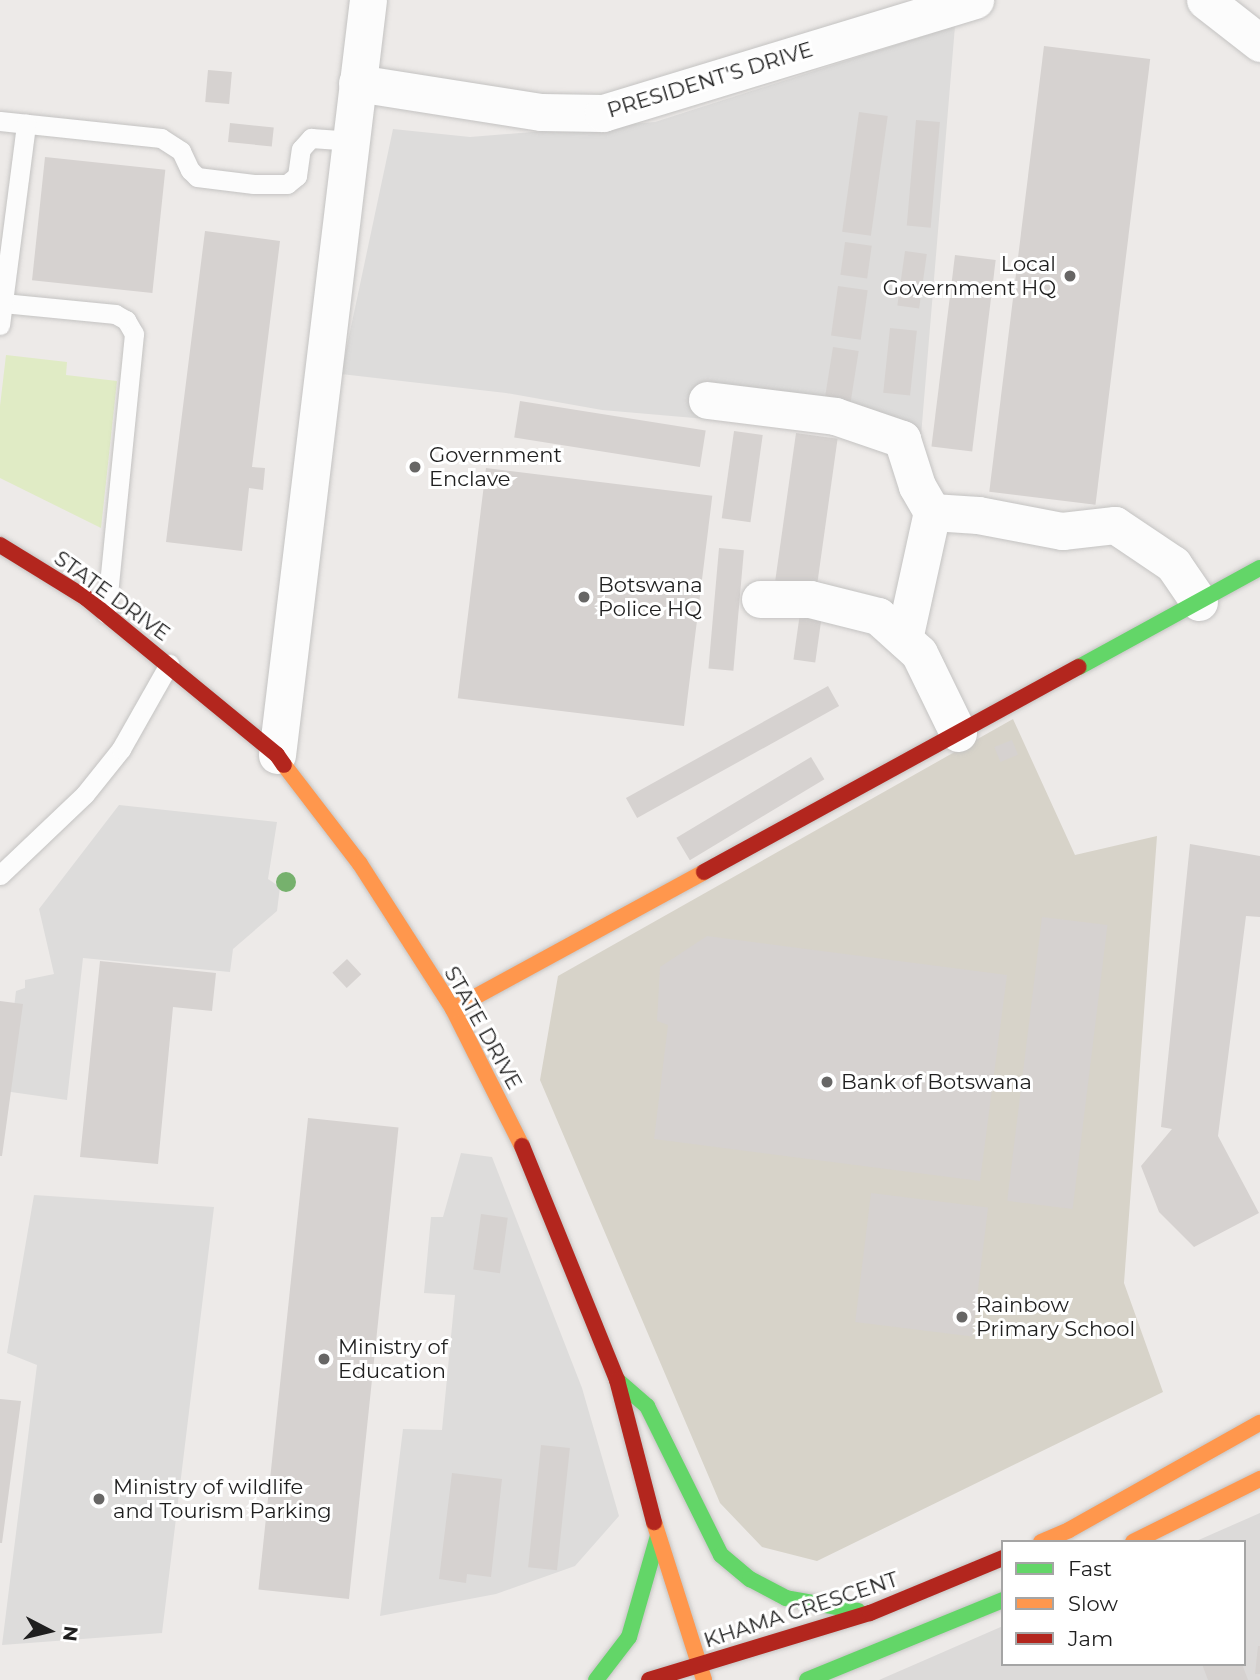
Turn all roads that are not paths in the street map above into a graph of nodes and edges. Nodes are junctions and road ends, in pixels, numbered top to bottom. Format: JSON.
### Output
{"nodes":[{"id":1,"x":368,"y":0,"type":"edge"},
{"id":2,"x":975,"y":0,"type":"edge"},
{"id":3,"x":1205,"y":0,"type":"edge"},
{"id":4,"x":1260,"y":43,"type":"edge"},
{"id":5,"x":357,"y":83,"type":"junction"},
{"id":6,"x":0,"y":121,"type":"edge"},
{"id":7,"x":26,"y":124,"type":"junction"},
{"id":8,"x":350,"y":141,"type":"junction"},
{"id":9,"x":3,"y":303,"type":"junction"},
{"id":10,"x":0,"y":325,"type":"edge"},
{"id":11,"x":707,"y":400,"type":"dead end"},
{"id":12,"x":932,"y":512,"type":"junction"},
{"id":13,"x":0,"y":545,"type":"edge"},
{"id":14,"x":1260,"y":568,"type":"edge"},
{"id":15,"x":760,"y":599,"type":"dead end"},
{"id":16,"x":1199,"y":601,"type":"junction"},
{"id":17,"x":106,"y":614,"type":"junction"},
{"id":18,"x":904,"y":639,"type":"junction"},
{"id":19,"x":169,"y":664,"type":"junction"},
{"id":20,"x":958,"y":733,"type":"junction"},
{"id":21,"x":277,"y":755,"type":"junction"},
{"id":22,"x":0,"y":875,"type":"edge"},
{"id":23,"x":453,"y":1009,"type":"junction"},
{"id":24,"x":617,"y":1380,"type":"junction"},
{"id":25,"x":1260,"y":1423,"type":"edge"},
{"id":26,"x":1260,"y":1479,"type":"edge"},
{"id":27,"x":658,"y":1536,"type":"junction"},
{"id":28,"x":1046,"y":1540,"type":"edge"},
{"id":29,"x":1137,"y":1540,"type":"edge"},
{"id":30,"x":1001,"y":1559,"type":"edge"},
{"id":31,"x":1001,"y":1601,"type":"edge"},
{"id":32,"x":870,"y":1613,"type":"junction"},
{"id":33,"x":702,"y":1673,"type":"edge"},
{"id":34,"x":596,"y":1680,"type":"edge"},
{"id":35,"x":649,"y":1680,"type":"edge"},
{"id":36,"x":807,"y":1680,"type":"edge"}],
"edges":[{"from":1,"to":5,"type":"street"},
{"from":2,"to":5,"type":"street","name":"PRESIDENT'S DRIVE"},
{"from":3,"to":4,"type":"street"},
{"from":5,"to":8,"type":"street"},
{"from":6,"to":7,"type":"lane"},
{"from":7,"to":8,"type":"lane"},
{"from":7,"to":9,"type":"lane"},
{"from":8,"to":21,"type":"street"},
{"from":9,"to":10,"type":"lane"},
{"from":9,"to":17,"type":"lane"},
{"from":11,"to":12,"type":"street"},
{"from":12,"to":16,"type":"street"},
{"from":12,"to":18,"type":"street"},
{"from":13,"to":17,"type":"street","name":"STATE DRIVE"},
{"from":14,"to":16,"type":"street"},
{"from":15,"to":18,"type":"street"},
{"from":16,"to":20,"type":"street"},
{"from":17,"to":19,"type":"street","name":"STATE DRIVE"},
{"from":18,"to":20,"type":"street"},
{"from":19,"to":21,"type":"street","name":"STATE DRIVE"},
{"from":19,"to":22,"type":"lane"},
{"from":20,"to":23,"type":"street"},
{"from":21,"to":23,"type":"street","name":"STATE DRIVE"},
{"from":23,"to":24,"type":"street","name":"STATE DRIVE"},
{"from":24,"to":27,"type":"street","name":"STATE DRIVE"},
{"from":24,"to":32,"type":"street"},
{"from":25,"to":28,"type":"street"},
{"from":26,"to":29,"type":"street"},
{"from":27,"to":33,"type":"street","name":"STATE DRIVE"},
{"from":27,"to":34,"type":"street"},
{"from":30,"to":32,"type":"street","name":"KHAMA CRESCENT"},
{"from":31,"to":36,"type":"street"},
{"from":32,"to":33,"type":"street","name":"KHAMA CRESCENT"},
{"from":33,"to":35,"type":"street","name":"KHAMA CRESCENT"}]}
